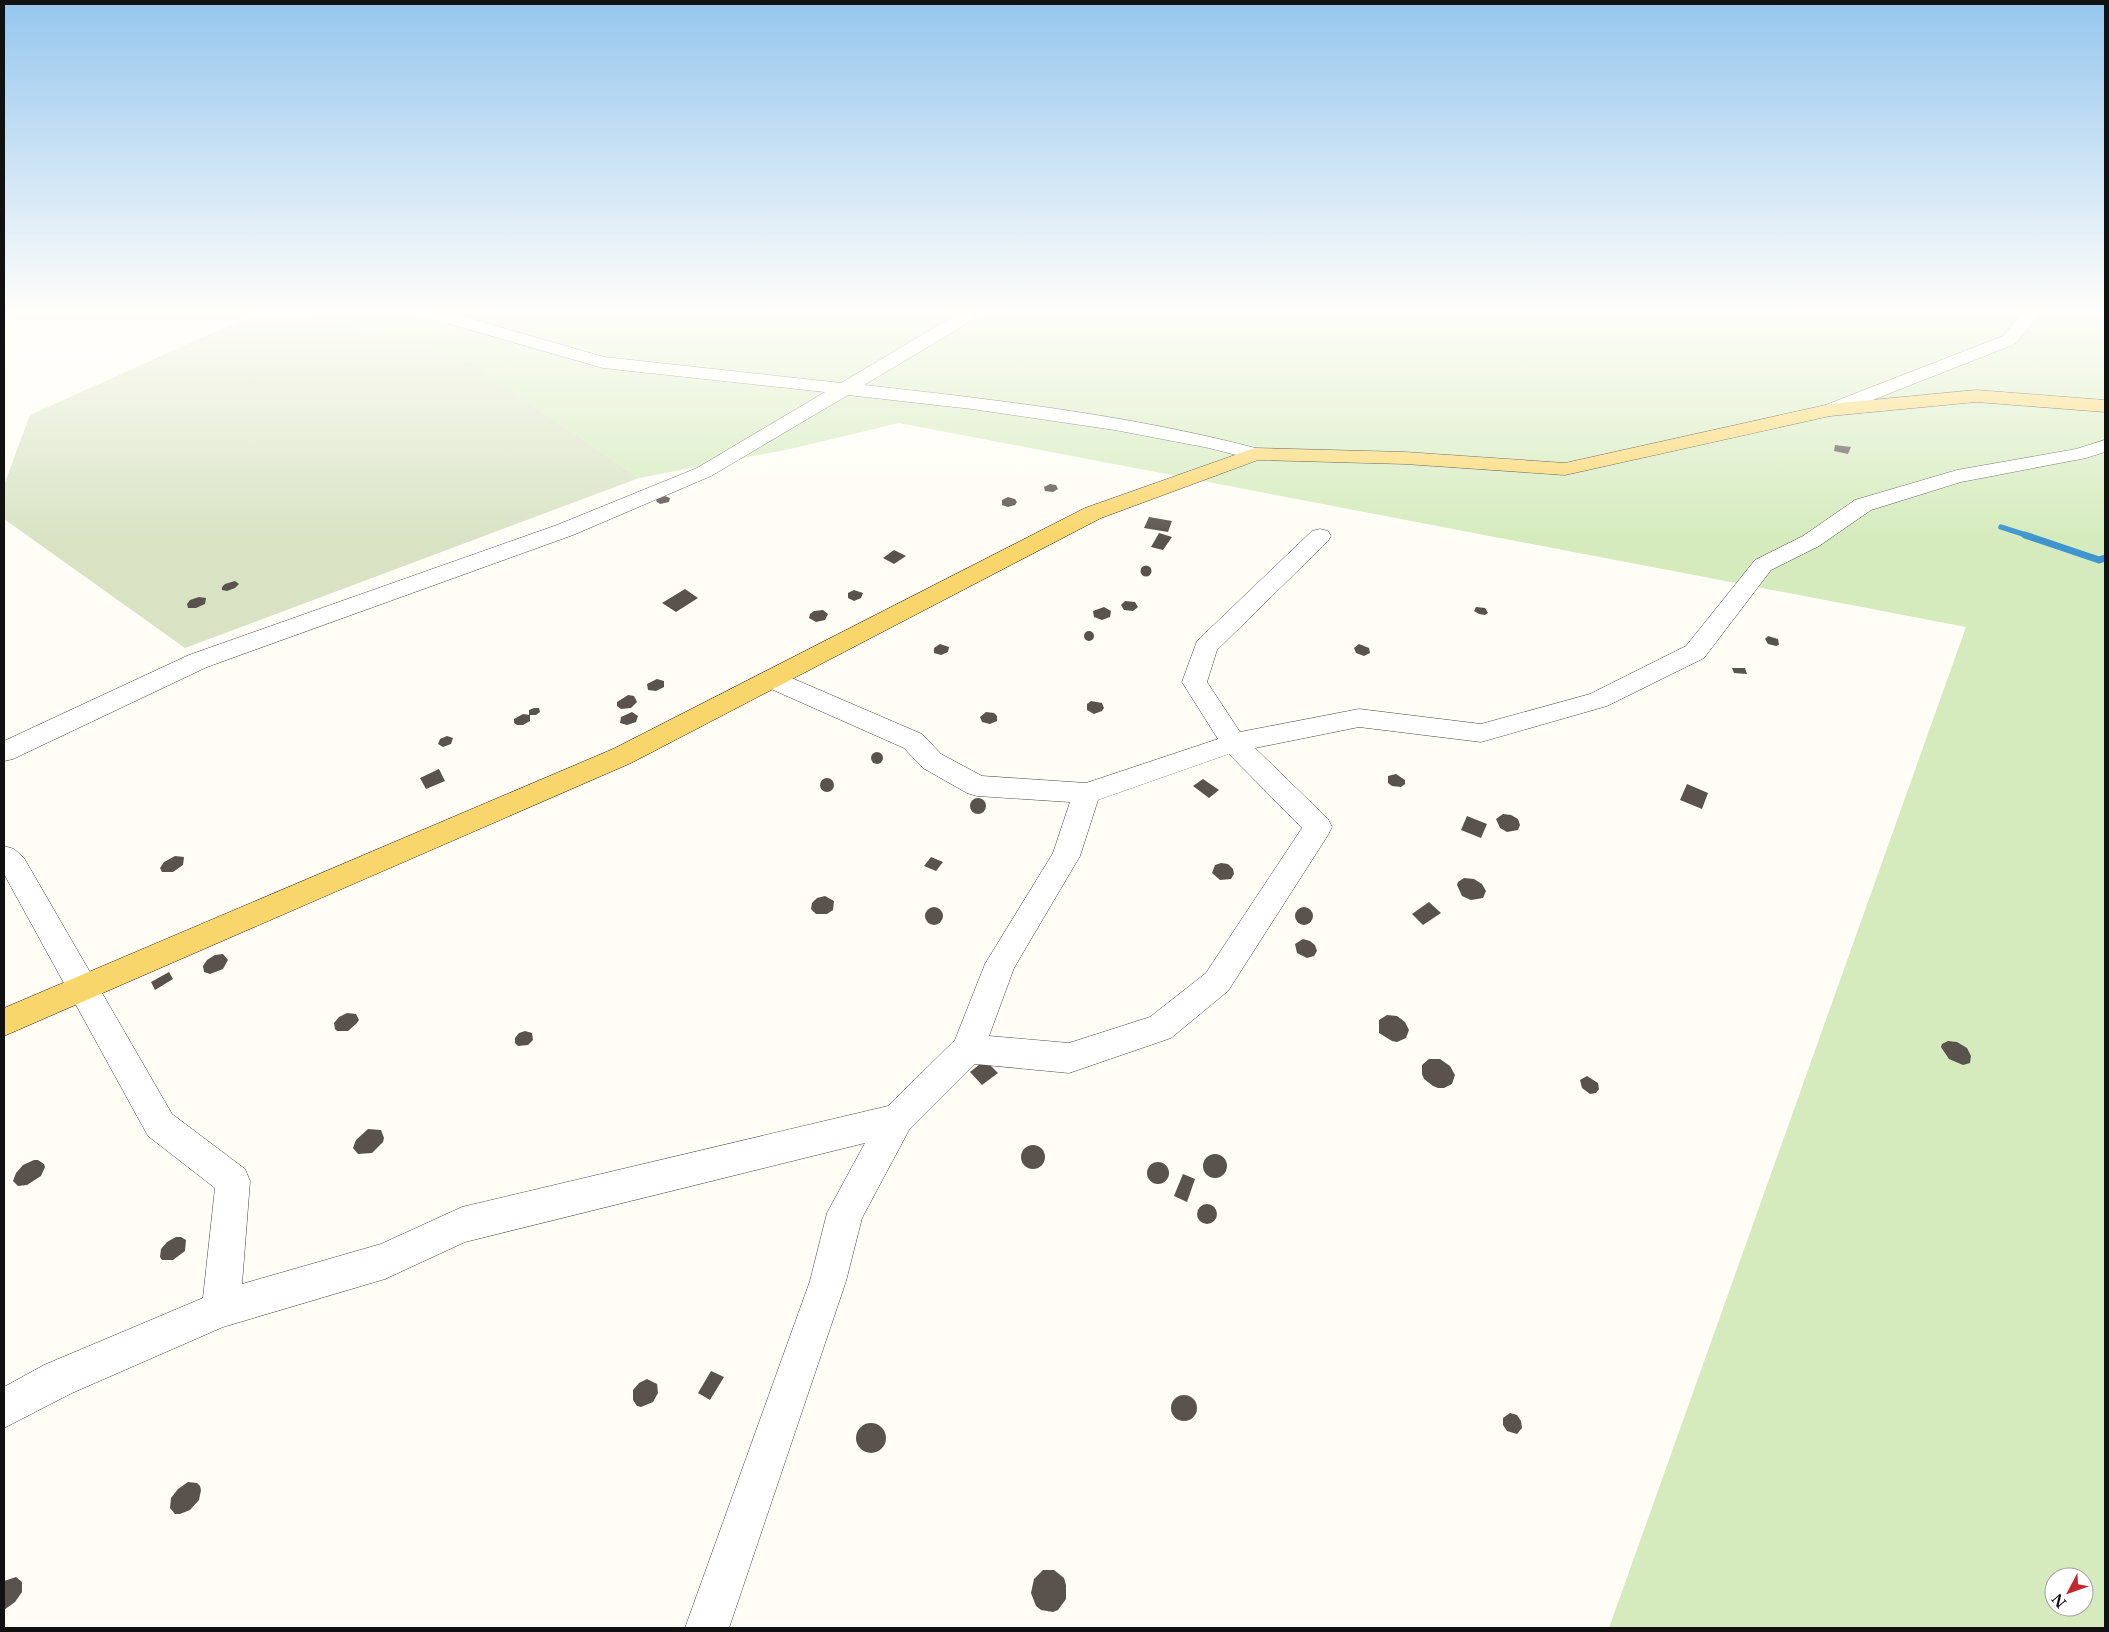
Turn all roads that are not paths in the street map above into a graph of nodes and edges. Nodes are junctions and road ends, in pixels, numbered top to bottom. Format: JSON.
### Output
{"nodes":[{"id":1,"x":811,"y":386,"type":"edge"},
{"id":2,"x":850,"y":386,"type":"edge"},
{"id":3,"x":1891,"y":386,"type":"edge"},
{"id":4,"x":844,"y":390,"type":"junction"},
{"id":5,"x":2105,"y":406,"type":"edge"},
{"id":6,"x":1830,"y":410,"type":"junction"},
{"id":7,"x":2105,"y":446,"type":"edge"},
{"id":8,"x":1256,"y":454,"type":"junction"},
{"id":9,"x":1320,"y":536,"type":"dead end"},
{"id":10,"x":771,"y":679,"type":"junction"},
{"id":11,"x":1234,"y":743,"type":"junction"},
{"id":12,"x":4,"y":752,"type":"edge"},
{"id":13,"x":1088,"y":794,"type":"junction"},
{"id":14,"x":4,"y":857,"type":"edge"},
{"id":15,"x":83,"y":988,"type":"junction"},
{"id":16,"x":4,"y":1022,"type":"edge"},
{"id":17,"x":968,"y":1050,"type":"junction"},
{"id":18,"x":897,"y":1119,"type":"junction"},
{"id":19,"x":221,"y":1309,"type":"junction"},
{"id":20,"x":4,"y":1408,"type":"edge"},
{"id":21,"x":707,"y":1628,"type":"edge"}],
"edges":[{"from":1,"to":4,"type":"street"},
{"from":2,"to":4,"type":"street"},
{"from":3,"to":6,"type":"street"},
{"from":4,"to":8,"type":"street"},
{"from":4,"to":12,"type":"street"},
{"from":5,"to":6,"type":"main road"},
{"from":6,"to":8,"type":"main road"},
{"from":7,"to":11,"type":"street"},
{"from":8,"to":10,"type":"main road"},
{"from":9,"to":11,"type":"street"},
{"from":10,"to":13,"type":"street"},
{"from":10,"to":15,"type":"main road"},
{"from":11,"to":13,"type":"street"},
{"from":11,"to":17,"type":"street"},
{"from":13,"to":17,"type":"street"},
{"from":14,"to":15,"type":"street"},
{"from":15,"to":16,"type":"main road"},
{"from":15,"to":19,"type":"street"},
{"from":17,"to":18,"type":"street"},
{"from":18,"to":19,"type":"street"},
{"from":18,"to":21,"type":"street"},
{"from":19,"to":20,"type":"street"}]}
